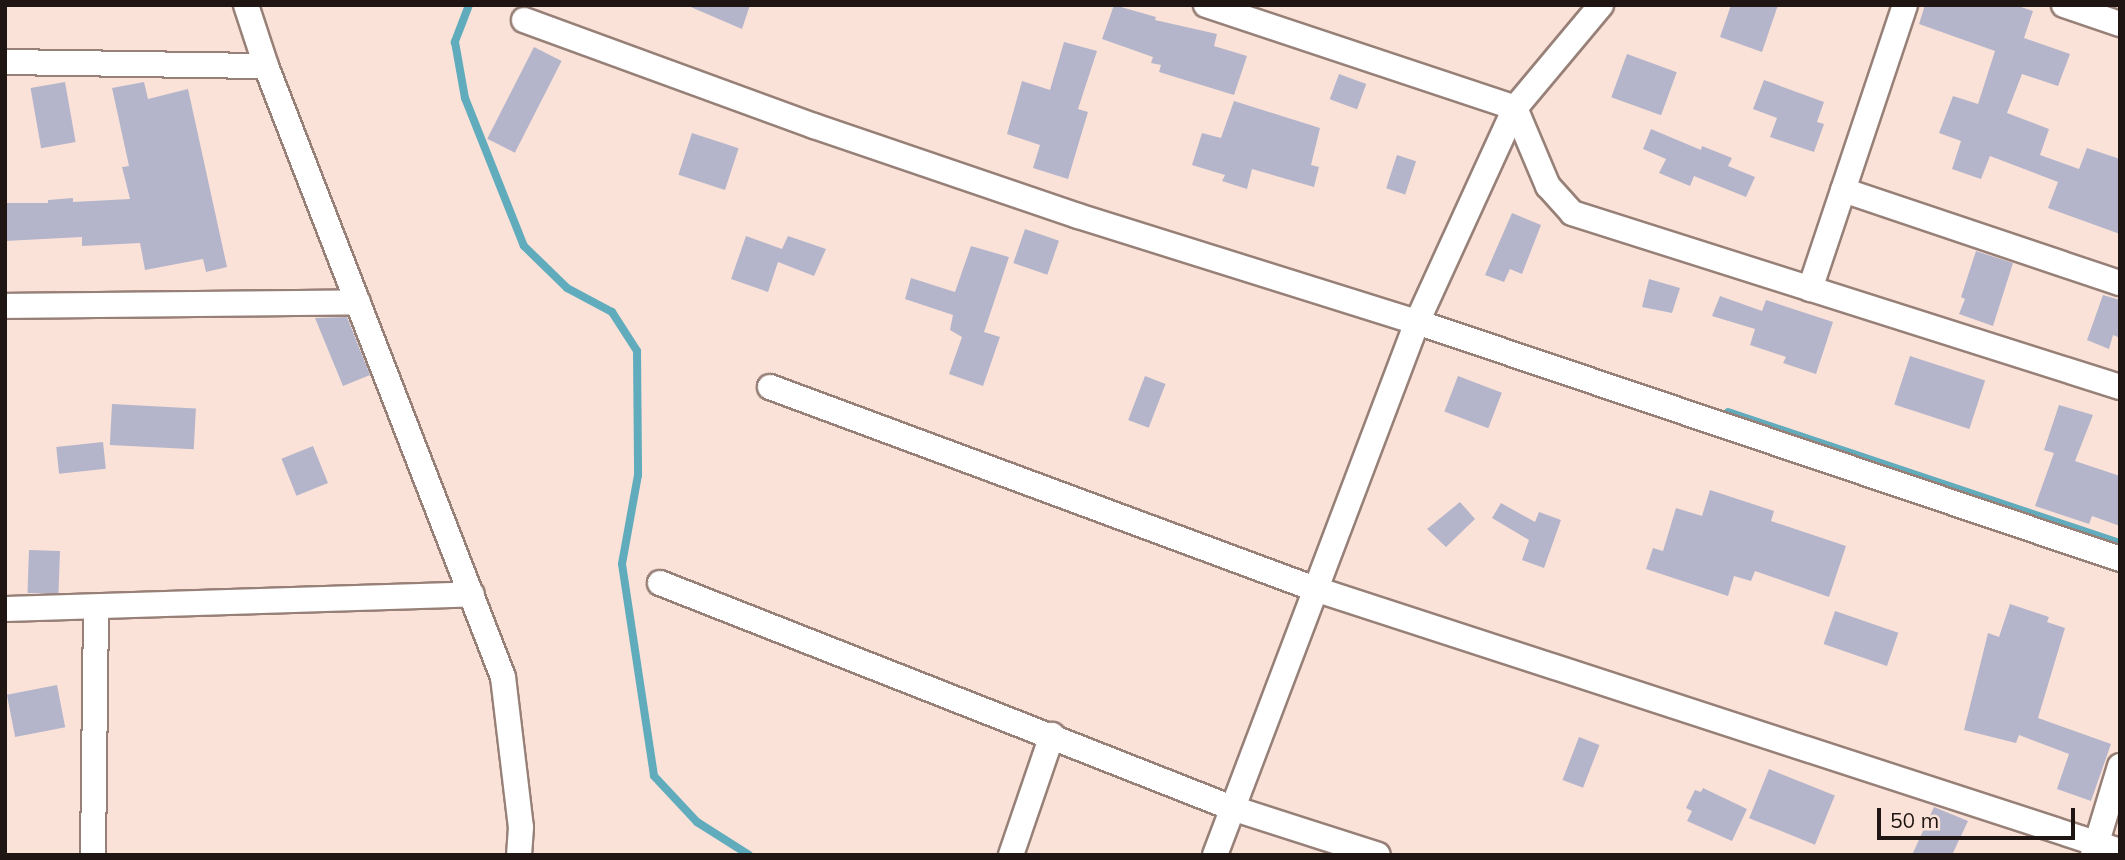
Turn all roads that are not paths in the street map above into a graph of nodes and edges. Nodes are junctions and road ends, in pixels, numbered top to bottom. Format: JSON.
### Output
{"nodes":[{"id":1,"x":246,"y":5,"type":"edge"},
{"id":2,"x":1206,"y":5,"type":"edge"},
{"id":3,"x":1601,"y":5,"type":"edge"},
{"id":4,"x":1905,"y":5,"type":"edge"},
{"id":5,"x":2064,"y":5,"type":"edge"},
{"id":6,"x":524,"y":20,"type":"dead end"},
{"id":7,"x":2120,"y":24,"type":"edge"},
{"id":8,"x":5,"y":62,"type":"edge"},
{"id":9,"x":266,"y":66,"type":"junction"},
{"id":10,"x":1516,"y":108,"type":"junction"},
{"id":11,"x":1843,"y":190,"type":"junction"},
{"id":12,"x":2120,"y":283,"type":"edge"},
{"id":13,"x":1810,"y":289,"type":"junction"},
{"id":14,"x":358,"y":302,"type":"junction"},
{"id":15,"x":5,"y":306,"type":"edge"},
{"id":16,"x":1417,"y":322,"type":"junction"},
{"id":17,"x":770,"y":387,"type":"dead end"},
{"id":18,"x":2120,"y":387,"type":"edge"},
{"id":19,"x":2120,"y":559,"type":"edge"},
{"id":20,"x":660,"y":583,"type":"dead end"},
{"id":21,"x":1315,"y":589,"type":"junction"},
{"id":22,"x":472,"y":594,"type":"junction"},
{"id":23,"x":96,"y":607,"type":"junction"},
{"id":24,"x":5,"y":609,"type":"edge"},
{"id":25,"x":1052,"y":736,"type":"junction"},
{"id":26,"x":2120,"y":766,"type":"edge"},
{"id":27,"x":1232,"y":808,"type":"junction"},
{"id":28,"x":2094,"y":849,"type":"edge"},
{"id":29,"x":2120,"y":851,"type":"edge"},
{"id":30,"x":93,"y":855,"type":"edge"},
{"id":31,"x":519,"y":855,"type":"edge"},
{"id":32,"x":1011,"y":855,"type":"edge"},
{"id":33,"x":1215,"y":855,"type":"edge"},
{"id":34,"x":1378,"y":855,"type":"edge"}],
"edges":[{"from":1,"to":9,"type":"street"},
{"from":2,"to":10,"type":"street"},
{"from":3,"to":10,"type":"street"},
{"from":4,"to":11,"type":"street"},
{"from":5,"to":7,"type":"street"},
{"from":6,"to":16,"type":"street"},
{"from":8,"to":9,"type":"street"},
{"from":9,"to":14,"type":"street"},
{"from":10,"to":13,"type":"street"},
{"from":10,"to":16,"type":"street"},
{"from":11,"to":12,"type":"street"},
{"from":11,"to":13,"type":"street"},
{"from":13,"to":18,"type":"street"},
{"from":14,"to":15,"type":"street"},
{"from":14,"to":22,"type":"street"},
{"from":16,"to":19,"type":"street"},
{"from":16,"to":21,"type":"street"},
{"from":17,"to":21,"type":"street"},
{"from":20,"to":25,"type":"street"},
{"from":21,"to":27,"type":"street"},
{"from":21,"to":28,"type":"street"},
{"from":22,"to":23,"type":"street"},
{"from":22,"to":31,"type":"street"},
{"from":23,"to":24,"type":"street"},
{"from":23,"to":30,"type":"street"},
{"from":25,"to":27,"type":"street"},
{"from":25,"to":32,"type":"street"},
{"from":26,"to":28,"type":"street"},
{"from":27,"to":33,"type":"street"},
{"from":27,"to":34,"type":"street"},
{"from":28,"to":29,"type":"street"}]}
